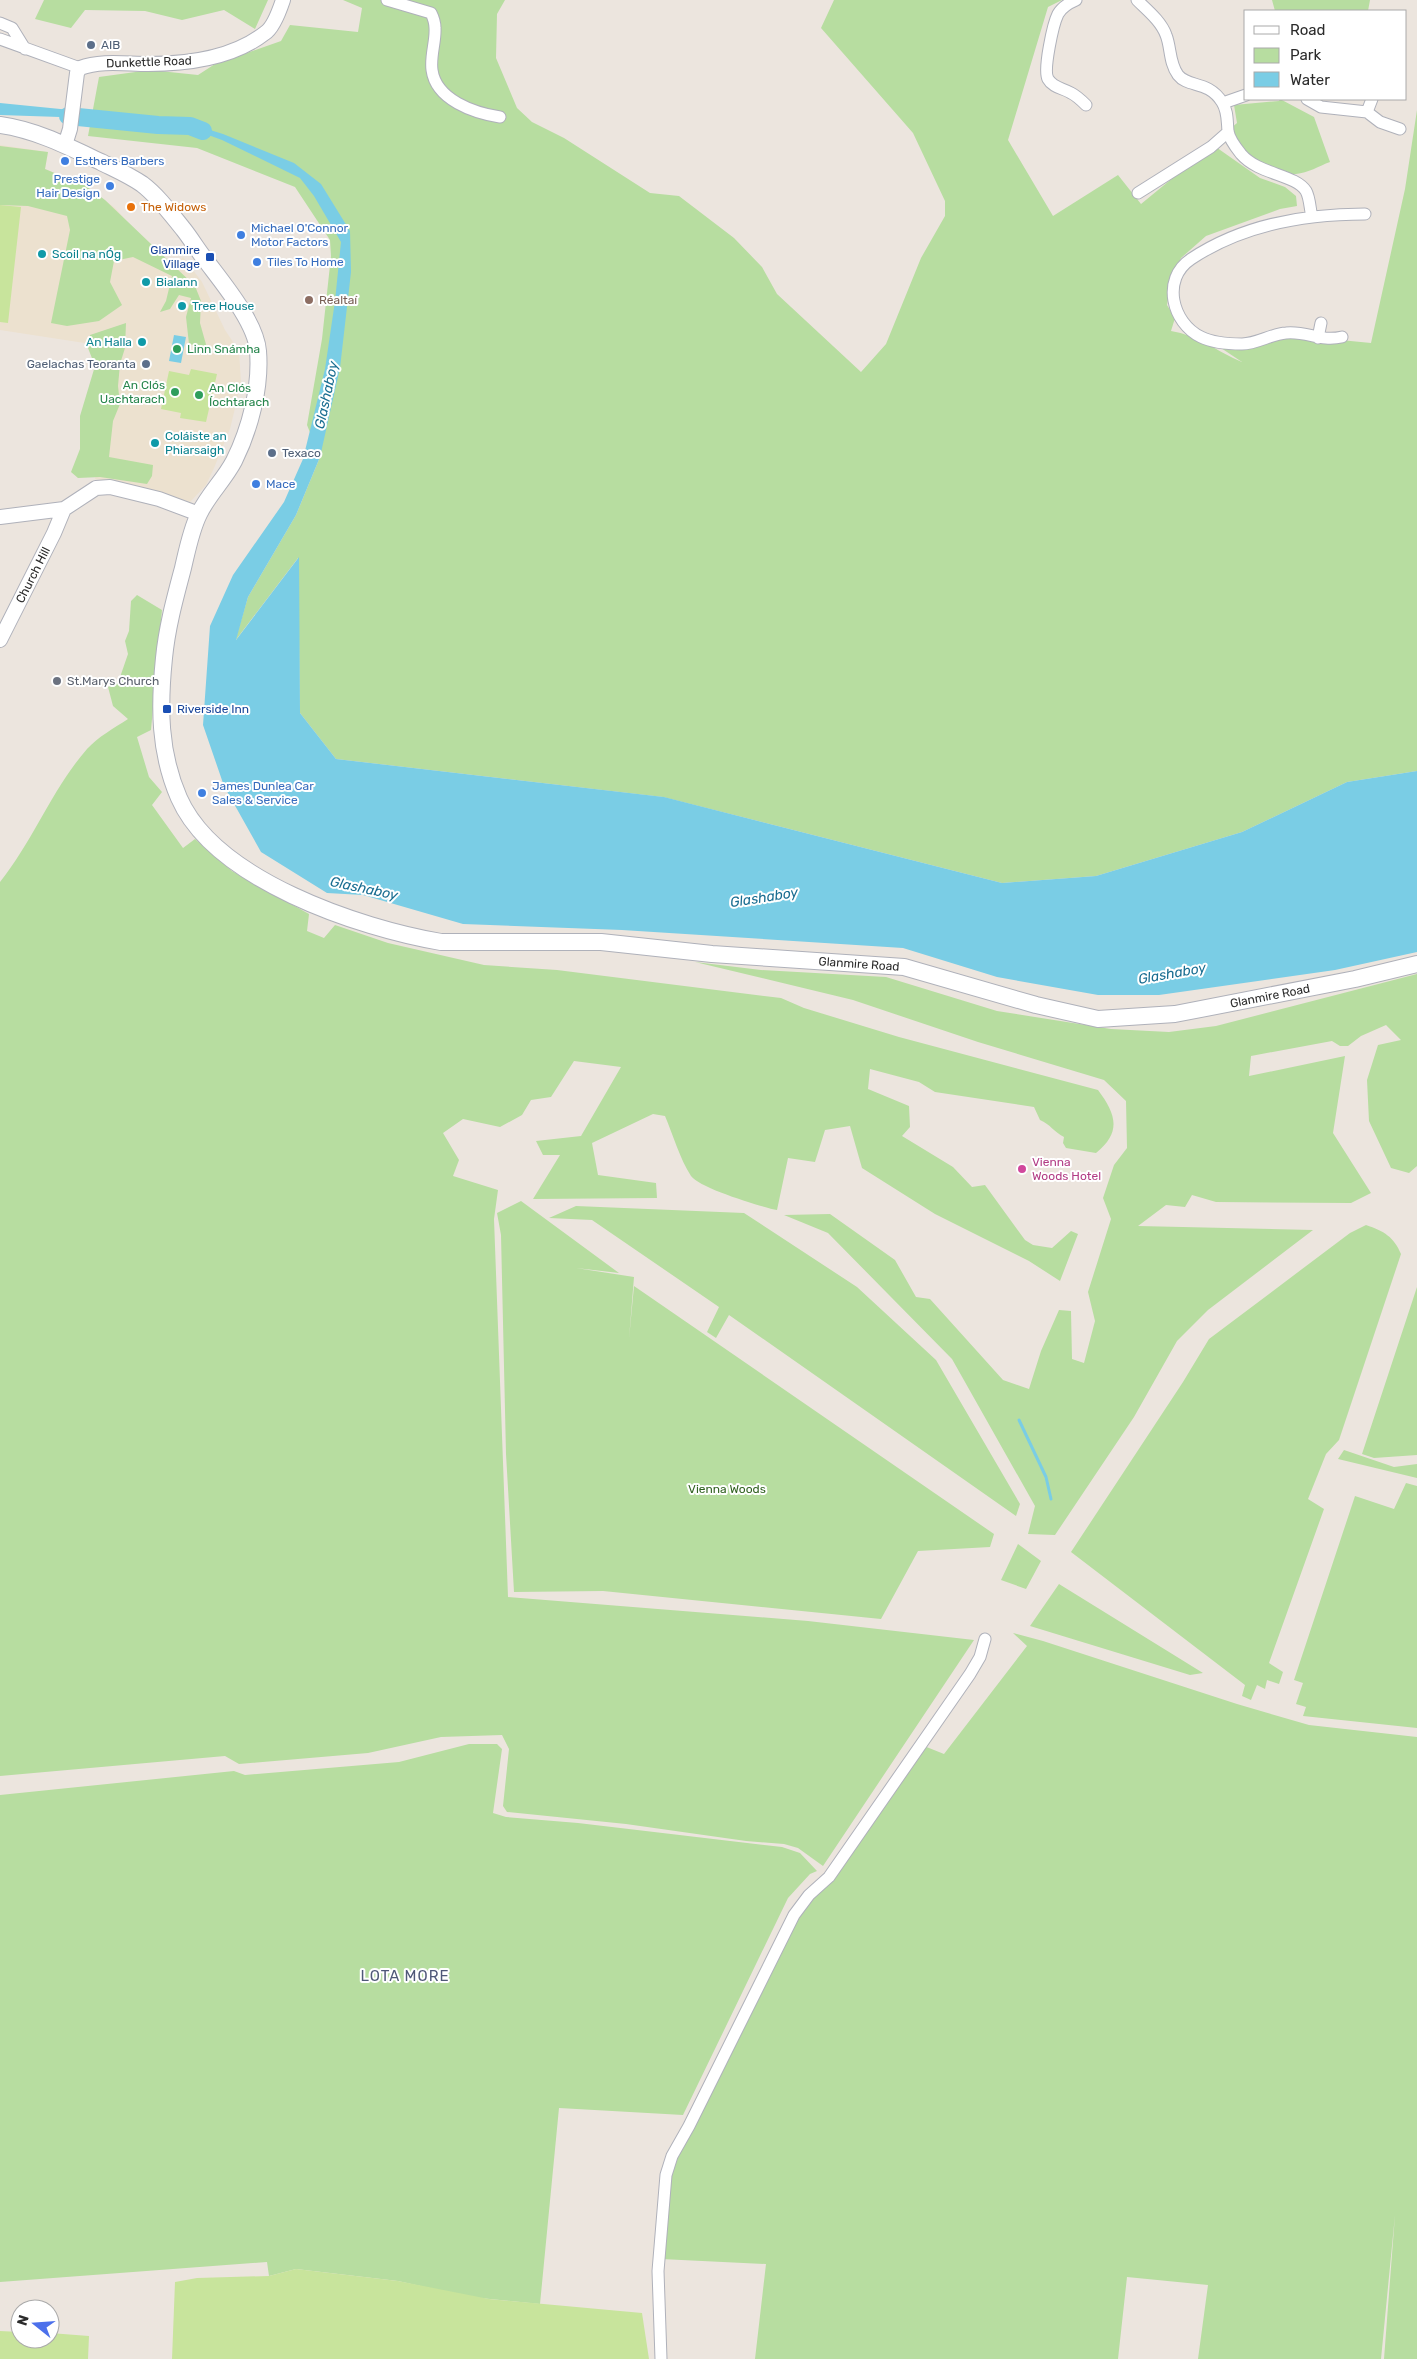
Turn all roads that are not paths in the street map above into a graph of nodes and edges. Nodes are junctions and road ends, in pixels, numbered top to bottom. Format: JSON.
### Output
{"nodes":[{"id":1,"x":283,"y":0,"type":"edge"},
{"id":2,"x":387,"y":0,"type":"edge"},
{"id":3,"x":1076,"y":0,"type":"edge"},
{"id":4,"x":1137,"y":0,"type":"edge"},
{"id":5,"x":0,"y":23,"type":"edge"},
{"id":6,"x":0,"y":38,"type":"edge"},
{"id":7,"x":25,"y":49,"type":"junction"},
{"id":8,"x":79,"y":70,"type":"junction"},
{"id":9,"x":1244,"y":96,"type":"edge"},
{"id":10,"x":1309,"y":100,"type":"edge"},
{"id":11,"x":1372,"y":100,"type":"edge"},
{"id":12,"x":1223,"y":103,"type":"junction"},
{"id":13,"x":1086,"y":105,"type":"dead end"},
{"id":14,"x":1367,"y":112,"type":"junction"},
{"id":15,"x":500,"y":117,"type":"dead end"},
{"id":16,"x":0,"y":125,"type":"edge"},
{"id":17,"x":1400,"y":129,"type":"dead end"},
{"id":18,"x":1228,"y":132,"type":"junction"},
{"id":19,"x":68,"y":137,"type":"junction"},
{"id":20,"x":1138,"y":193,"type":"dead end"},
{"id":21,"x":1365,"y":214,"type":"dead end"},
{"id":22,"x":1312,"y":217,"type":"junction"},
{"id":23,"x":1321,"y":322,"type":"dead end"},
{"id":24,"x":1342,"y":337,"type":"dead end"},
{"id":25,"x":1318,"y":338,"type":"junction"},
{"id":26,"x":64,"y":509,"type":"junction"},
{"id":27,"x":199,"y":514,"type":"junction"},
{"id":28,"x":0,"y":517,"type":"edge"},
{"id":29,"x":0,"y":640,"type":"edge"},
{"id":30,"x":1417,"y":964,"type":"edge"},
{"id":31,"x":985,"y":1638,"type":"dead end"},
{"id":32,"x":661,"y":2359,"type":"edge"}],
"edges":[{"from":1,"to":8,"type":"street","name":"Dunkettle Road"},
{"from":2,"to":15,"type":"street"},
{"from":3,"to":13,"type":"street"},
{"from":4,"to":12,"type":"street"},
{"from":5,"to":7,"type":"street"},
{"from":6,"to":7,"type":"street"},
{"from":7,"to":8,"type":"street"},
{"from":8,"to":19,"type":"street"},
{"from":9,"to":12,"type":"street"},
{"from":10,"to":14,"type":"street"},
{"from":11,"to":14,"type":"street"},
{"from":12,"to":18,"type":"street"},
{"from":14,"to":17,"type":"street"},
{"from":16,"to":19,"type":"main road","name":"Glanmire Road"},
{"from":18,"to":20,"type":"street"},
{"from":18,"to":22,"type":"street"},
{"from":19,"to":27,"type":"main road","name":"Glanmire Road"},
{"from":21,"to":22,"type":"street"},
{"from":22,"to":25,"type":"street"},
{"from":23,"to":25,"type":"street"},
{"from":24,"to":25,"type":"street"},
{"from":26,"to":27,"type":"street"},
{"from":26,"to":28,"type":"street"},
{"from":26,"to":29,"type":"street","name":"Church Hill"},
{"from":27,"to":30,"type":"main road","name":"Glanmire Road"},
{"from":31,"to":32,"type":"street"}]}
